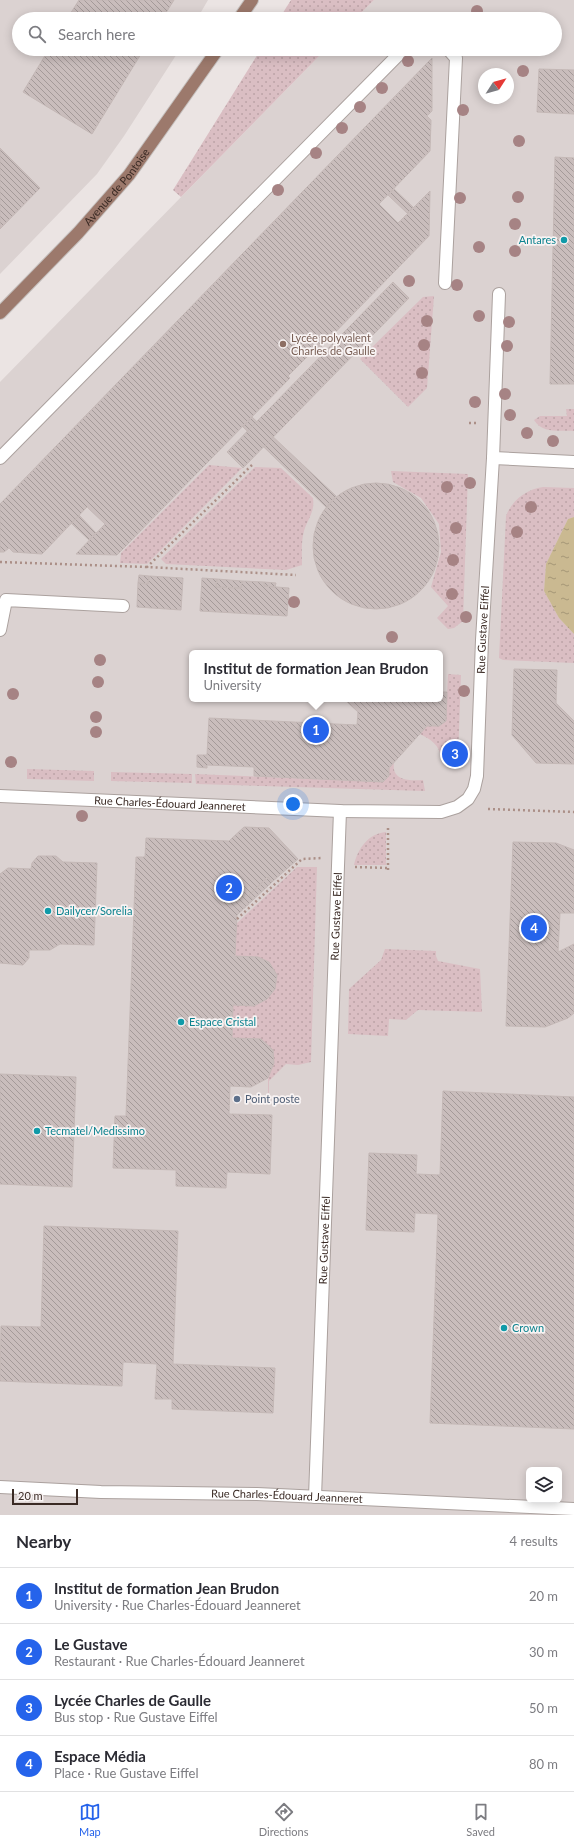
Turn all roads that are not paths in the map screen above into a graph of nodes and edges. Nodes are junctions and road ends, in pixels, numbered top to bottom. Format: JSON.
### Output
{"nodes":[{"id":1,"x":252,"y":0,"type":"edge"},
{"id":2,"x":244,"y":12,"type":"edge"},
{"id":3,"x":213,"y":56,"type":"edge"},
{"id":4,"x":397,"y":56,"type":"edge"},
{"id":5,"x":454,"y":56,"type":"edge"},
{"id":6,"x":446,"y":283,"type":"dead end"},
{"id":7,"x":499,"y":294,"type":"dead end"},
{"id":8,"x":0,"y":313,"type":"edge"},
{"id":9,"x":0,"y":458,"type":"edge"},
{"id":10,"x":493,"y":458,"type":"junction"},
{"id":11,"x":574,"y":462,"type":"edge"},
{"id":12,"x":3,"y":600,"type":"edge"},
{"id":13,"x":123,"y":606,"type":"dead end"},
{"id":14,"x":0,"y":630,"type":"edge"},
{"id":15,"x":0,"y":796,"type":"edge"},
{"id":16,"x":340,"y":811,"type":"junction"},
{"id":17,"x":0,"y":1487,"type":"edge"},
{"id":18,"x":315,"y":1497,"type":"junction"},
{"id":19,"x":574,"y":1509,"type":"edge"}],
"edges":[{"from":1,"to":2,"type":"main road"},
{"from":3,"to":8,"type":"main road","name":"Avenue de Pontoise"},
{"from":4,"to":9,"type":"street"},
{"from":5,"to":6,"type":"street"},
{"from":7,"to":10,"type":"street","name":"Rue Gustave Eiffel"},
{"from":10,"to":11,"type":"street"},
{"from":10,"to":16,"type":"street","name":"Rue Gustave Eiffel"},
{"from":12,"to":13,"type":"street"},
{"from":12,"to":14,"type":"street"},
{"from":15,"to":16,"type":"street","name":"Rue Charles-Édouard Jeanneret"},
{"from":16,"to":18,"type":"street","name":"Rue Gustave Eiffel"},
{"from":17,"to":18,"type":"street","name":"Rue Charles-Édouard Jeanneret"},
{"from":18,"to":19,"type":"street","name":"Rue Charles-Édouard Jeanneret"}]}
